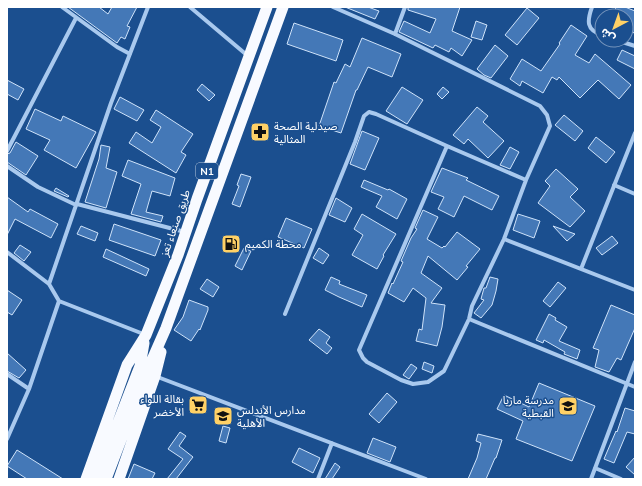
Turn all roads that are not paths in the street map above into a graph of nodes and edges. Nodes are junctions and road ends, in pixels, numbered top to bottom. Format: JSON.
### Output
{"nodes":[{"id":1,"x":62,"y":7,"type":"edge"},
{"id":2,"x":148,"y":7,"type":"edge"},
{"id":3,"x":190,"y":7,"type":"edge"},
{"id":4,"x":267,"y":7,"type":"edge"},
{"id":5,"x":283,"y":7,"type":"edge"},
{"id":6,"x":333,"y":7,"type":"edge"},
{"id":7,"x":405,"y":7,"type":"edge"},
{"id":8,"x":592,"y":7,"type":"edge"},
{"id":9,"x":76,"y":18,"type":"junction"},
{"id":10,"x":594,"y":32,"type":"edge"},
{"id":11,"x":395,"y":34,"type":"junction"},
{"id":12,"x":130,"y":54,"type":"junction"},
{"id":13,"x":249,"y":56,"type":"junction"},
{"id":14,"x":635,"y":133,"type":"edge"},
{"id":15,"x":447,"y":146,"type":"junction"},
{"id":16,"x":7,"y":151,"type":"edge"},
{"id":17,"x":7,"y":166,"type":"edge"},
{"id":18,"x":526,"y":180,"type":"junction"},
{"id":19,"x":614,"y":185,"type":"junction"},
{"id":20,"x":635,"y":194,"type":"edge"},
{"id":21,"x":197,"y":199,"type":"junction"},
{"id":22,"x":76,"y":205,"type":"junction"},
{"id":23,"x":211,"y":205,"type":"junction"},
{"id":24,"x":186,"y":232,"type":"junction"},
{"id":25,"x":504,"y":238,"type":"junction"},
{"id":26,"x":7,"y":252,"type":"edge"},
{"id":27,"x":581,"y":269,"type":"junction"},
{"id":28,"x":49,"y":284,"type":"junction"},
{"id":29,"x":635,"y":290,"type":"edge"},
{"id":30,"x":59,"y":301,"type":"junction"},
{"id":31,"x":285,"y":314,"type":"dead end"},
{"id":32,"x":469,"y":319,"type":"junction"},
{"id":33,"x":166,"y":328,"type":"junction"},
{"id":34,"x":146,"y":335,"type":"junction"},
{"id":35,"x":635,"y":362,"type":"edge"},
{"id":36,"x":7,"y":374,"type":"edge"},
{"id":37,"x":155,"y":376,"type":"junction"},
{"id":38,"x":627,"y":384,"type":"junction"},
{"id":39,"x":635,"y":387,"type":"edge"},
{"id":40,"x":29,"y":389,"type":"junction"},
{"id":41,"x":7,"y":439,"type":"edge"},
{"id":42,"x":332,"y":443,"type":"junction"},
{"id":43,"x":595,"y":468,"type":"junction"},
{"id":44,"x":86,"y":479,"type":"edge"},
{"id":45,"x":96,"y":479,"type":"edge"},
{"id":46,"x":106,"y":479,"type":"edge"},
{"id":47,"x":119,"y":479,"type":"edge"},
{"id":48,"x":318,"y":479,"type":"edge"},
{"id":49,"x":426,"y":479,"type":"edge"},
{"id":50,"x":591,"y":479,"type":"edge"},
{"id":51,"x":622,"y":479,"type":"edge"}],
"edges":[{"from":1,"to":9,"type":"street"},
{"from":2,"to":12,"type":"street"},
{"from":3,"to":13,"type":"street"},
{"from":4,"to":13,"type":"highway","name":"طريق صنعاء تعز","number":"N1"},
{"from":5,"to":23,"type":"highway","number":"N1"},
{"from":6,"to":11,"type":"street"},
{"from":7,"to":11,"type":"street"},
{"from":8,"to":10,"type":"street"},
{"from":9,"to":12,"type":"street"},
{"from":9,"to":16,"type":"street"},
{"from":11,"to":18,"type":"street"},
{"from":12,"to":22,"type":"street"},
{"from":13,"to":21,"type":"highway","name":"طريق صنعاء تعز","number":"N1"},
{"from":14,"to":19,"type":"street"},
{"from":15,"to":18,"type":"street"},
{"from":15,"to":31,"type":"street"},
{"from":15,"to":32,"type":"street"},
{"from":17,"to":22,"type":"street"},
{"from":18,"to":25,"type":"street"},
{"from":19,"to":20,"type":"street"},
{"from":19,"to":27,"type":"street"},
{"from":21,"to":23,"type":"highway"},
{"from":21,"to":24,"type":"highway","name":"طريق صنعاء تعز","number":"N1"},
{"from":22,"to":24,"type":"street"},
{"from":22,"to":28,"type":"street"},
{"from":23,"to":33,"type":"highway","number":"N1"},
{"from":24,"to":34,"type":"highway","name":"طريق صنعاء تعز","number":"N1"},
{"from":25,"to":27,"type":"street"},
{"from":25,"to":32,"type":"street"},
{"from":26,"to":28,"type":"street"},
{"from":27,"to":29,"type":"street"},
{"from":28,"to":30,"type":"street"},
{"from":30,"to":34,"type":"street"},
{"from":30,"to":40,"type":"street"},
{"from":32,"to":38,"type":"street"},
{"from":33,"to":37,"type":"highway","number":"N1"},
{"from":33,"to":46,"type":"highway","number":"N1"},
{"from":34,"to":44,"type":"highway","name":"طريق صنعاء تعز","number":"N1"},
{"from":34,"to":45,"type":"highway","name":"طريق صنعاء تعز","number":"N1"},
{"from":35,"to":38,"type":"street"},
{"from":36,"to":40,"type":"street"},
{"from":37,"to":42,"type":"street"},
{"from":37,"to":47,"type":"highway","number":"N1"},
{"from":38,"to":39,"type":"street"},
{"from":38,"to":43,"type":"street"},
{"from":40,"to":41,"type":"street"},
{"from":42,"to":48,"type":"street"},
{"from":42,"to":49,"type":"street"},
{"from":43,"to":50,"type":"street"},
{"from":43,"to":51,"type":"street"}]}
